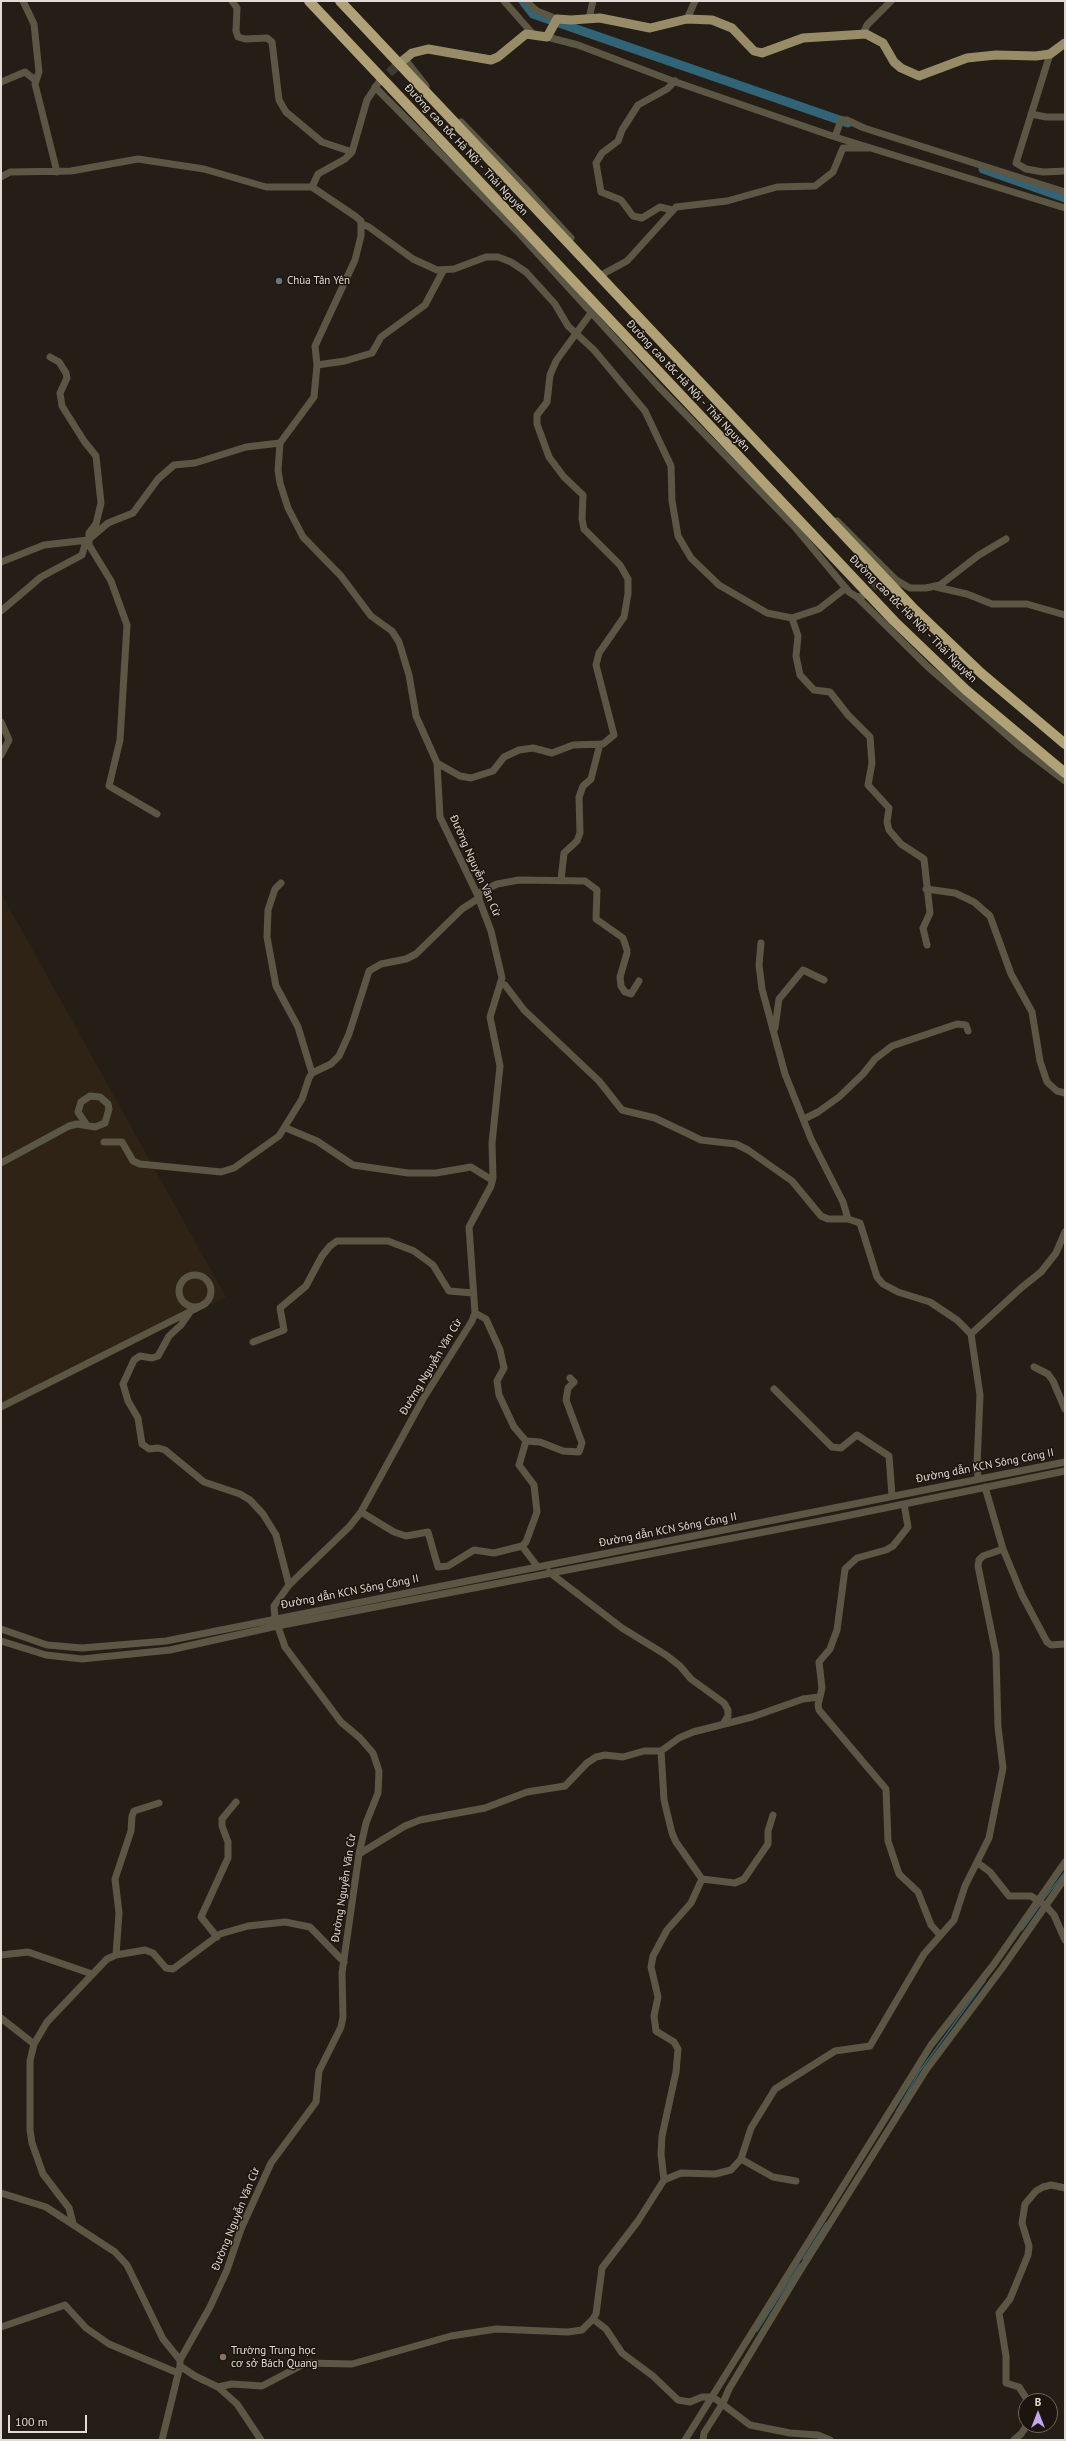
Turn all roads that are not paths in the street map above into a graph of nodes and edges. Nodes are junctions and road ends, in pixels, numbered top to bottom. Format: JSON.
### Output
{"nodes":[{"id":1,"x":23,"y":1,"type":"edge"},
{"id":2,"x":232,"y":1,"type":"edge"},
{"id":3,"x":309,"y":1,"type":"edge"},
{"id":4,"x":340,"y":1,"type":"edge"},
{"id":5,"x":504,"y":1,"type":"edge"},
{"id":6,"x":526,"y":1,"type":"edge"},
{"id":7,"x":593,"y":1,"type":"edge"},
{"id":8,"x":696,"y":1,"type":"edge"},
{"id":9,"x":891,"y":1,"type":"edge"},
{"id":10,"x":589,"y":18,"type":"junction"},
{"id":11,"x":556,"y":19,"type":"junction"},
{"id":12,"x":687,"y":19,"type":"junction"},
{"id":13,"x":532,"y":33,"type":"junction"},
{"id":14,"x":863,"y":34,"type":"junction"},
{"id":15,"x":548,"y":35,"type":"junction"},
{"id":16,"x":1065,"y":44,"type":"edge"},
{"id":17,"x":1050,"y":54,"type":"junction"},
{"id":18,"x":402,"y":61,"type":"joint"},
{"id":19,"x":35,"y":80,"type":"junction"},
{"id":20,"x":674,"y":81,"type":"junction"},
{"id":21,"x":1,"y":82,"type":"edge"},
{"id":22,"x":1031,"y":114,"type":"junction"},
{"id":23,"x":1065,"y":117,"type":"edge"},
{"id":24,"x":836,"y":136,"type":"junction"},
{"id":25,"x":872,"y":147,"type":"junction"},
{"id":26,"x":352,"y":152,"type":"junction"},
{"id":27,"x":1065,"y":171,"type":"edge"},
{"id":28,"x":57,"y":172,"type":"junction"},
{"id":29,"x":1,"y":177,"type":"edge"},
{"id":30,"x":312,"y":187,"type":"junction"},
{"id":31,"x":1065,"y":192,"type":"edge"},
{"id":32,"x":1065,"y":208,"type":"edge"},
{"id":33,"x":672,"y":210,"type":"junction"},
{"id":34,"x":362,"y":224,"type":"junction"},
{"id":35,"x":443,"y":271,"type":"junction"},
{"id":36,"x":603,"y":274,"type":"junction"},
{"id":37,"x":591,"y":313,"type":"junction"},
{"id":38,"x":575,"y":334,"type":"junction"},
{"id":39,"x":50,"y":357,"type":"dead end"},
{"id":40,"x":317,"y":365,"type":"junction"},
{"id":41,"x":280,"y":443,"type":"junction"},
{"id":42,"x":1006,"y":539,"type":"dead end"},
{"id":43,"x":87,"y":540,"type":"junction"},
{"id":44,"x":1,"y":562,"type":"edge"},
{"id":45,"x":936,"y":587,"type":"junction"},
{"id":46,"x":846,"y":588,"type":"junction"},
{"id":47,"x":1,"y":611,"type":"edge"},
{"id":48,"x":1065,"y":615,"type":"edge"},
{"id":49,"x":792,"y":618,"type":"junction"},
{"id":50,"x":1,"y":722,"type":"edge"},
{"id":51,"x":600,"y":744,"type":"junction"},
{"id":52,"x":1065,"y":744,"type":"edge"},
{"id":53,"x":1,"y":755,"type":"edge"},
{"id":54,"x":437,"y":763,"type":"junction"},
{"id":55,"x":1065,"y":773,"type":"edge"},
{"id":56,"x":1065,"y":781,"type":"edge"},
{"id":57,"x":157,"y":814,"type":"dead end"},
{"id":58,"x":561,"y":880,"type":"junction"},
{"id":59,"x":281,"y":883,"type":"dead end"},
{"id":60,"x":926,"y":889,"type":"junction"},
{"id":61,"x":478,"y":896,"type":"junction"},
{"id":62,"x":761,"y":944,"type":"dead end"},
{"id":63,"x":927,"y":945,"type":"dead end"},
{"id":64,"x":824,"y":980,"type":"dead end"},
{"id":65,"x":639,"y":982,"type":"dead end"},
{"id":66,"x":500,"y":984,"type":"junction"},
{"id":67,"x":968,"y":1031,"type":"dead end"},
{"id":68,"x":774,"y":1036,"type":"junction"},
{"id":69,"x":312,"y":1073,"type":"junction"},
{"id":70,"x":1065,"y":1093,"type":"edge"},
{"id":71,"x":78,"y":1112,"type":"junction"},
{"id":72,"x":804,"y":1119,"type":"junction"},
{"id":73,"x":86,"y":1124,"type":"junction"},
{"id":74,"x":69,"y":1126,"type":"junction"},
{"id":75,"x":286,"y":1128,"type":"junction"},
{"id":76,"x":104,"y":1142,"type":"dead end"},
{"id":77,"x":1,"y":1163,"type":"edge"},
{"id":78,"x":492,"y":1180,"type":"junction"},
{"id":79,"x":848,"y":1219,"type":"junction"},
{"id":80,"x":1065,"y":1232,"type":"edge"},
{"id":81,"x":473,"y":1293,"type":"junction"},
{"id":82,"x":181,"y":1300,"type":"junction"},
{"id":83,"x":206,"y":1304,"type":"junction"},
{"id":84,"x":186,"y":1313,"type":"junction"},
{"id":85,"x":475,"y":1313,"type":"junction"},
{"id":86,"x":971,"y":1334,"type":"junction"},
{"id":87,"x":253,"y":1342,"type":"dead end"},
{"id":88,"x":1034,"y":1367,"type":"dead end"},
{"id":89,"x":570,"y":1378,"type":"dead end"},
{"id":90,"x":774,"y":1389,"type":"dead end"},
{"id":91,"x":1,"y":1407,"type":"edge"},
{"id":92,"x":1065,"y":1409,"type":"edge"},
{"id":93,"x":526,"y":1441,"type":"junction"},
{"id":94,"x":1065,"y":1462,"type":"edge"},
{"id":95,"x":1065,"y":1471,"type":"edge"},
{"id":96,"x":978,"y":1478,"type":"junction"},
{"id":97,"x":985,"y":1487,"type":"junction"},
{"id":98,"x":892,"y":1496,"type":"junction"},
{"id":99,"x":904,"y":1504,"type":"junction"},
{"id":100,"x":361,"y":1512,"type":"junction"},
{"id":101,"x":522,"y":1546,"type":"junction"},
{"id":102,"x":1003,"y":1549,"type":"junction"},
{"id":103,"x":612,"y":1552,"type":"junction"},
{"id":104,"x":614,"y":1562,"type":"junction"},
{"id":105,"x":537,"y":1566,"type":"junction"},
{"id":106,"x":549,"y":1572,"type":"junction"},
{"id":107,"x":288,"y":1585,"type":"junction"},
{"id":108,"x":274,"y":1618,"type":"junction"},
{"id":109,"x":277,"y":1626,"type":"junction"},
{"id":110,"x":1,"y":1629,"type":"edge"},
{"id":111,"x":1,"y":1641,"type":"edge"},
{"id":112,"x":1065,"y":1644,"type":"edge"},
{"id":113,"x":819,"y":1697,"type":"junction"},
{"id":114,"x":723,"y":1724,"type":"junction"},
{"id":115,"x":661,"y":1751,"type":"junction"},
{"id":116,"x":236,"y":1802,"type":"dead end"},
{"id":117,"x":159,"y":1803,"type":"dead end"},
{"id":118,"x":773,"y":1815,"type":"dead end"},
{"id":119,"x":359,"y":1854,"type":"junction"},
{"id":120,"x":1065,"y":1862,"type":"edge"},
{"id":121,"x":978,"y":1863,"type":"junction"},
{"id":122,"x":702,"y":1878,"type":"junction"},
{"id":123,"x":1065,"y":1878,"type":"edge"},
{"id":124,"x":1042,"y":1903,"type":"junction"},
{"id":125,"x":940,"y":1935,"type":"junction"},
{"id":126,"x":217,"y":1937,"type":"junction"},
{"id":127,"x":1065,"y":1940,"type":"edge"},
{"id":128,"x":116,"y":1954,"type":"junction"},
{"id":129,"x":1,"y":1955,"type":"edge"},
{"id":130,"x":344,"y":1962,"type":"junction"},
{"id":131,"x":92,"y":1974,"type":"junction"},
{"id":132,"x":1,"y":2018,"type":"edge"},
{"id":133,"x":34,"y":2044,"type":"junction"},
{"id":134,"x":882,"y":2124,"type":"junction"},
{"id":135,"x":889,"y":2131,"type":"junction"},
{"id":136,"x":741,"y":2160,"type":"junction"},
{"id":137,"x":664,"y":2180,"type":"junction"},
{"id":138,"x":796,"y":2181,"type":"dead end"},
{"id":139,"x":1065,"y":2188,"type":"edge"},
{"id":140,"x":1,"y":2193,"type":"edge"},
{"id":141,"x":73,"y":2223,"type":"junction"},
{"id":142,"x":593,"y":2319,"type":"junction"},
{"id":143,"x":1,"y":2327,"type":"edge"},
{"id":144,"x":179,"y":2367,"type":"junction"},
{"id":145,"x":218,"y":2387,"type":"junction"},
{"id":146,"x":1023,"y":2393,"type":"edge"},
{"id":147,"x":711,"y":2397,"type":"junction"},
{"id":148,"x":722,"y":2402,"type":"junction"},
{"id":149,"x":1022,"y":2433,"type":"edge"},
{"id":150,"x":162,"y":2440,"type":"edge"},
{"id":151,"x":261,"y":2440,"type":"edge"},
{"id":152,"x":685,"y":2440,"type":"edge"},
{"id":153,"x":703,"y":2440,"type":"edge"},
{"id":154,"x":830,"y":2440,"type":"edge"},
{"id":155,"x":1014,"y":2440,"type":"edge"}],
"edges":[{"from":1,"to":19,"type":"street"},
{"from":2,"to":26,"type":"street"},
{"from":3,"to":55,"type":"highway","name":"Đường cao tốc Hà Nội - Thái Nguyên"},
{"from":4,"to":52,"type":"highway","name":"Đường cao tốc Hà Nội - Thái Nguyên"},
{"from":5,"to":13,"type":"street"},
{"from":6,"to":11,"type":"street"},
{"from":7,"to":10,"type":"street"},
{"from":8,"to":12,"type":"street"},
{"from":9,"to":14,"type":"street"},
{"from":10,"to":11,"type":"main road"},
{"from":10,"to":12,"type":"main road"},
{"from":11,"to":15,"type":"main road"},
{"from":12,"to":14,"type":"main road"},
{"from":13,"to":15,"type":"main road"},
{"from":13,"to":18,"type":"main road"},
{"from":14,"to":17,"type":"main road"},
{"from":15,"to":20,"type":"street"},
{"from":16,"to":17,"type":"main road"},
{"from":17,"to":22,"type":"street"},
{"from":18,"to":36,"type":"street"},
{"from":19,"to":21,"type":"street"},
{"from":19,"to":28,"type":"street"},
{"from":20,"to":24,"type":"street"},
{"from":20,"to":33,"type":"street"},
{"from":22,"to":23,"type":"street"},
{"from":22,"to":27,"type":"street"},
{"from":24,"to":25,"type":"street"},
{"from":24,"to":31,"type":"street"},
{"from":25,"to":32,"type":"street"},
{"from":25,"to":33,"type":"street"},
{"from":26,"to":30,"type":"street"},
{"from":26,"to":37,"type":"street"},
{"from":28,"to":29,"type":"street"},
{"from":28,"to":30,"type":"street"},
{"from":30,"to":34,"type":"street"},
{"from":33,"to":36,"type":"street"},
{"from":34,"to":35,"type":"street"},
{"from":34,"to":40,"type":"street","name":"Đường Nguyễn Văn Cừ"},
{"from":35,"to":38,"type":"street"},
{"from":35,"to":40,"type":"street"},
{"from":36,"to":45,"type":"street"},
{"from":37,"to":38,"type":"street"},
{"from":37,"to":46,"type":"street"},
{"from":38,"to":49,"type":"street"},
{"from":38,"to":51,"type":"street"},
{"from":39,"to":43,"type":"street"},
{"from":40,"to":41,"type":"street","name":"Đường Nguyễn Văn Cừ"},
{"from":41,"to":43,"type":"street"},
{"from":41,"to":54,"type":"street","name":"Đường Nguyễn Văn Cừ"},
{"from":42,"to":45,"type":"street"},
{"from":43,"to":44,"type":"street"},
{"from":43,"to":47,"type":"street"},
{"from":43,"to":57,"type":"street"},
{"from":45,"to":48,"type":"street"},
{"from":46,"to":49,"type":"street"},
{"from":46,"to":56,"type":"street"},
{"from":49,"to":60,"type":"street"},
{"from":50,"to":53,"type":"street"},
{"from":51,"to":54,"type":"street"},
{"from":51,"to":58,"type":"street"},
{"from":54,"to":61,"type":"street","name":"Đường Nguyễn Văn Cừ"},
{"from":58,"to":61,"type":"street"},
{"from":58,"to":65,"type":"street"},
{"from":59,"to":69,"type":"street"},
{"from":60,"to":63,"type":"street"},
{"from":60,"to":70,"type":"street"},
{"from":61,"to":66,"type":"street","name":"Đường Nguyễn Văn Cừ"},
{"from":61,"to":69,"type":"street"},
{"from":62,"to":68,"type":"street"},
{"from":64,"to":68,"type":"street"},
{"from":66,"to":78,"type":"street","name":"Đường Nguyễn Văn Cừ"},
{"from":66,"to":79,"type":"street"},
{"from":67,"to":72,"type":"street"},
{"from":68,"to":72,"type":"street"},
{"from":69,"to":75,"type":"street"},
{"from":71,"to":73,"type":"street"},
{"from":71,"to":73,"type":"street"},
{"from":71,"to":74,"type":"street"},
{"from":72,"to":79,"type":"street"},
{"from":73,"to":74,"type":"street"},
{"from":74,"to":77,"type":"street"},
{"from":75,"to":76,"type":"street"},
{"from":75,"to":78,"type":"street"},
{"from":78,"to":81,"type":"street","name":"Đường Nguyễn Văn Cừ"},
{"from":79,"to":86,"type":"street"},
{"from":80,"to":86,"type":"street"},
{"from":81,"to":85,"type":"street","name":"Đường Nguyễn Văn Cừ"},
{"from":81,"to":87,"type":"street"},
{"from":82,"to":83,"type":"street"},
{"from":82,"to":83,"type":"street"},
{"from":82,"to":84,"type":"street"},
{"from":83,"to":84,"type":"street"},
{"from":84,"to":91,"type":"street"},
{"from":84,"to":107,"type":"street"},
{"from":85,"to":93,"type":"street"},
{"from":85,"to":100,"type":"street","name":"Đường Nguyễn Văn Cừ"},
{"from":86,"to":96,"type":"street"},
{"from":88,"to":92,"type":"street"},
{"from":89,"to":93,"type":"street"},
{"from":90,"to":98,"type":"street"},
{"from":93,"to":101,"type":"street"},
{"from":94,"to":96,"type":"street","name":"Đường dẫn KCN Sông Công II"},
{"from":95,"to":97,"type":"street","name":"Đường dẫn KCN Sông Công II"},
{"from":96,"to":98,"type":"street","name":"Đường dẫn KCN Sông Công II"},
{"from":97,"to":99,"type":"street","name":"Đường dẫn KCN Sông Công II"},
{"from":97,"to":102,"type":"street"},
{"from":98,"to":103,"type":"street","name":"Đường dẫn KCN Sông Công II"},
{"from":99,"to":104,"type":"street","name":"Đường dẫn KCN Sông Công II"},
{"from":99,"to":113,"type":"street"},
{"from":100,"to":101,"type":"street"},
{"from":100,"to":107,"type":"street","name":"Đường Nguyễn Văn Cừ"},
{"from":101,"to":105,"type":"street"},
{"from":102,"to":112,"type":"street"},
{"from":102,"to":121,"type":"street"},
{"from":103,"to":104,"type":"street"},
{"from":103,"to":105,"type":"street","name":"Đường dẫn KCN Sông Công II"},
{"from":104,"to":106,"type":"street","name":"Đường dẫn KCN Sông Công II"},
{"from":105,"to":108,"type":"street","name":"Đường dẫn KCN Sông Công II"},
{"from":106,"to":109,"type":"street","name":"Đường dẫn KCN Sông Công II"},
{"from":106,"to":114,"type":"street"},
{"from":107,"to":108,"type":"street","name":"Đường Nguyễn Văn Cừ"},
{"from":108,"to":109,"type":"street","name":"Đường Nguyễn Văn Cừ"},
{"from":108,"to":110,"type":"street","name":"Đường dẫn KCN Sông Công II"},
{"from":109,"to":111,"type":"street","name":"Đường dẫn KCN Sông Công II"},
{"from":109,"to":119,"type":"street","name":"Đường Nguyễn Văn Cừ"},
{"from":113,"to":114,"type":"street"},
{"from":113,"to":125,"type":"street"},
{"from":114,"to":115,"type":"street"},
{"from":115,"to":119,"type":"street"},
{"from":115,"to":122,"type":"street"},
{"from":116,"to":126,"type":"street"},
{"from":117,"to":128,"type":"street"},
{"from":118,"to":122,"type":"street"},
{"from":119,"to":130,"type":"street","name":"Đường Nguyễn Văn Cừ"},
{"from":120,"to":124,"type":"street"},
{"from":121,"to":124,"type":"street"},
{"from":121,"to":125,"type":"street"},
{"from":122,"to":137,"type":"street"},
{"from":123,"to":124,"type":"street"},
{"from":124,"to":127,"type":"street"},
{"from":124,"to":134,"type":"street"},
{"from":124,"to":135,"type":"street"},
{"from":125,"to":136,"type":"street"},
{"from":126,"to":128,"type":"street"},
{"from":126,"to":130,"type":"street"},
{"from":128,"to":131,"type":"street"},
{"from":129,"to":131,"type":"street"},
{"from":130,"to":144,"type":"street","name":"Đường Nguyễn Văn Cừ"},
{"from":131,"to":133,"type":"street"},
{"from":132,"to":133,"type":"street"},
{"from":133,"to":141,"type":"street"},
{"from":134,"to":135,"type":"street"},
{"from":134,"to":147,"type":"street"},
{"from":135,"to":148,"type":"street"},
{"from":136,"to":137,"type":"street"},
{"from":136,"to":138,"type":"street"},
{"from":137,"to":142,"type":"street"},
{"from":139,"to":146,"type":"street"},
{"from":140,"to":141,"type":"street"},
{"from":141,"to":144,"type":"street"},
{"from":142,"to":145,"type":"street"},
{"from":142,"to":147,"type":"street"},
{"from":143,"to":144,"type":"street"},
{"from":144,"to":145,"type":"street"},
{"from":144,"to":150,"type":"street","name":"Đường Nguyễn Văn Cừ"},
{"from":145,"to":151,"type":"street"},
{"from":147,"to":148,"type":"street"},
{"from":147,"to":152,"type":"street"},
{"from":148,"to":153,"type":"street"},
{"from":148,"to":154,"type":"street"},
{"from":149,"to":155,"type":"street"}]}
